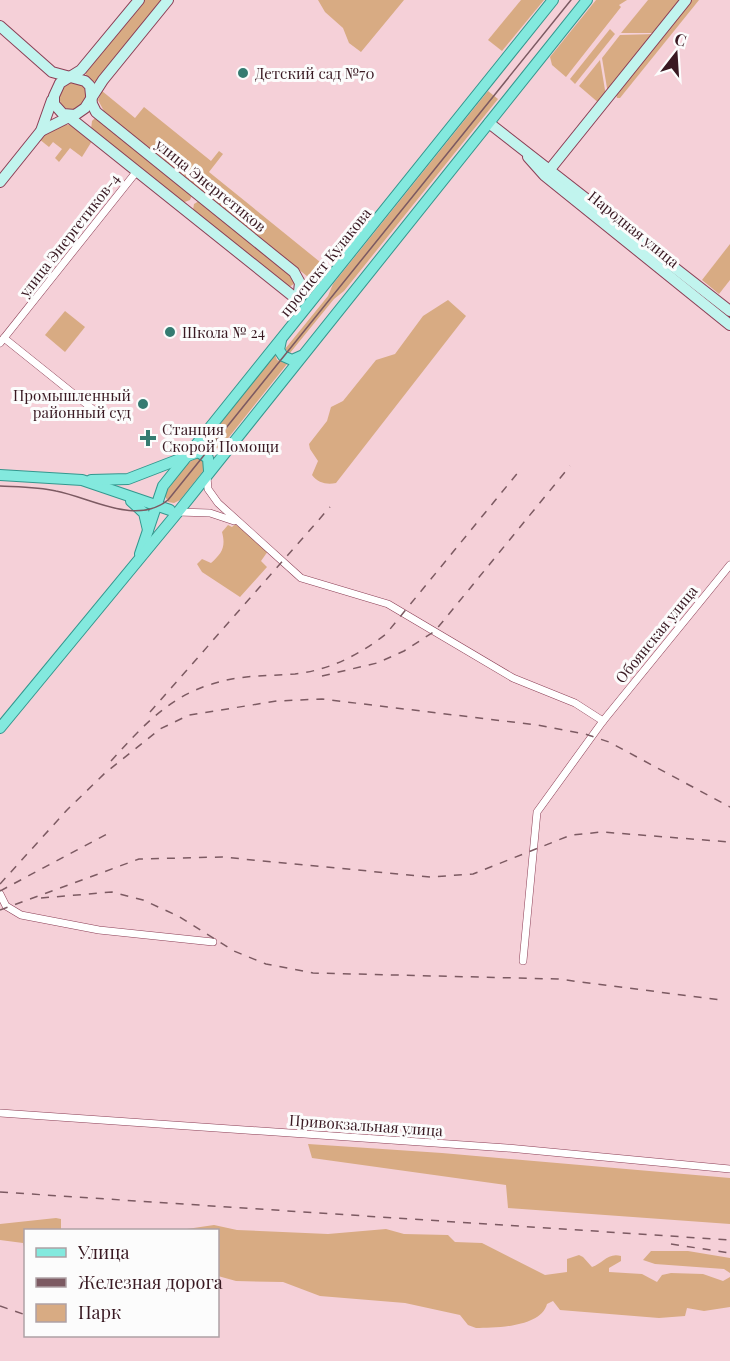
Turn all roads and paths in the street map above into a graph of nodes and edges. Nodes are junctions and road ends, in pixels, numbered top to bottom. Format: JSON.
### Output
{"nodes":[{"id":1,"x":139,"y":0,"type":"edge"},
{"id":2,"x":168,"y":0,"type":"edge"},
{"id":3,"x":553,"y":0,"type":"edge"},
{"id":4,"x":587,"y":0,"type":"edge"},
{"id":5,"x":686,"y":0,"type":"edge"},
{"id":6,"x":0,"y":26,"type":"edge"},
{"id":7,"x":52,"y":72,"type":"junction"},
{"id":8,"x":69,"y":76,"type":"junction"},
{"id":9,"x":54,"y":96,"type":"junction"},
{"id":10,"x":91,"y":98,"type":"junction"},
{"id":11,"x":69,"y":117,"type":"junction"},
{"id":12,"x":489,"y":123,"type":"junction"},
{"id":13,"x":41,"y":131,"type":"junction"},
{"id":14,"x":137,"y":171,"type":"junction"},
{"id":15,"x":547,"y":172,"type":"junction"},
{"id":16,"x":0,"y":182,"type":"edge"},
{"id":17,"x":298,"y":300,"type":"junction"},
{"id":18,"x":308,"y":309,"type":"junction"},
{"id":19,"x":730,"y":311,"type":"edge"},
{"id":20,"x":730,"y":325,"type":"edge"},
{"id":21,"x":281,"y":340,"type":"junction"},
{"id":22,"x":2,"y":341,"type":"edge"},
{"id":23,"x":301,"y":356,"type":"junction"},
{"id":24,"x":100,"y":415,"type":"dead end"},
{"id":25,"x":189,"y":455,"type":"junction"},
{"id":26,"x":209,"y":471,"type":"junction"},
{"id":27,"x":0,"y":475,"type":"edge"},
{"id":28,"x":82,"y":480,"type":"junction"},
{"id":29,"x":163,"y":486,"type":"junction"},
{"id":30,"x":112,"y":490,"type":"junction"},
{"id":31,"x":155,"y":507,"type":"junction"},
{"id":32,"x":174,"y":511,"type":"junction"},
{"id":33,"x":241,"y":524,"type":"junction"},
{"id":34,"x":147,"y":535,"type":"junction"},
{"id":35,"x":134,"y":565,"type":"junction"},
{"id":36,"x":730,"y":565,"type":"edge"},
{"id":37,"x":603,"y":721,"type":"junction"},
{"id":38,"x":0,"y":728,"type":"edge"},
{"id":39,"x":0,"y":894,"type":"edge"},
{"id":40,"x":213,"y":942,"type":"dead end"},
{"id":41,"x":523,"y":961,"type":"dead end"},
{"id":42,"x":0,"y":1113,"type":"edge"},
{"id":43,"x":730,"y":1169,"type":"edge"}],
"edges":[{"from":1,"to":8,"type":"street"},
{"from":2,"to":10,"type":"street"},
{"from":3,"to":18,"type":"main road","name":"проспект Кулакова"},
{"from":4,"to":12,"type":"main road"},
{"from":5,"to":15,"type":"street"},
{"from":6,"to":7,"type":"street"},
{"from":7,"to":8,"type":"street"},
{"from":7,"to":9,"type":"street"},
{"from":8,"to":9,"type":"street"},
{"from":8,"to":10,"type":"street"},
{"from":9,"to":11,"type":"street"},
{"from":9,"to":13,"type":"street"},
{"from":10,"to":11,"type":"street"},
{"from":10,"to":17,"type":"street","name":"улица Энергетиков"},
{"from":11,"to":13,"type":"street"},
{"from":11,"to":14,"type":"street"},
{"from":12,"to":15,"type":"street","name":"Народная улица"},
{"from":12,"to":23,"type":"main road"},
{"from":13,"to":16,"type":"street"},
{"from":14,"to":17,"type":"street"},
{"from":14,"to":22,"type":"street","name":"улица Энергетиков-4"},
{"from":15,"to":19,"type":"street","name":"Народная улица"},
{"from":15,"to":20,"type":"street","name":"Народная улица"},
{"from":17,"to":18,"type":"street"},
{"from":18,"to":21,"type":"main road","name":"проспект Кулакова"},
{"from":21,"to":23,"type":"main road"},
{"from":21,"to":25,"type":"main road","name":"проспект Кулакова"},
{"from":22,"to":24,"type":"street"},
{"from":23,"to":26,"type":"main road"},
{"from":25,"to":26,"type":"main road"},
{"from":25,"to":28,"type":"main road","name":"проспект Кулакова"},
{"from":25,"to":29,"type":"main road"},
{"from":26,"to":32,"type":"main road"},
{"from":26,"to":33,"type":"street"},
{"from":27,"to":28,"type":"main road"},
{"from":28,"to":30,"type":"main road"},
{"from":29,"to":31,"type":"main road"},
{"from":29,"to":32,"type":"main road"},
{"from":30,"to":31,"type":"main road"},
{"from":30,"to":34,"type":"main road"},
{"from":31,"to":32,"type":"main road"},
{"from":31,"to":34,"type":"main road"},
{"from":32,"to":33,"type":"street"},
{"from":32,"to":35,"type":"main road"},
{"from":33,"to":37,"type":"street"},
{"from":34,"to":35,"type":"main road"},
{"from":35,"to":38,"type":"main road"},
{"from":36,"to":37,"type":"street","name":"Обоянская улица"},
{"from":37,"to":41,"type":"street","name":"Обоянская улица"},
{"from":39,"to":40,"type":"street"},
{"from":42,"to":43,"type":"street","name":"Привокзальная улица"}]}
